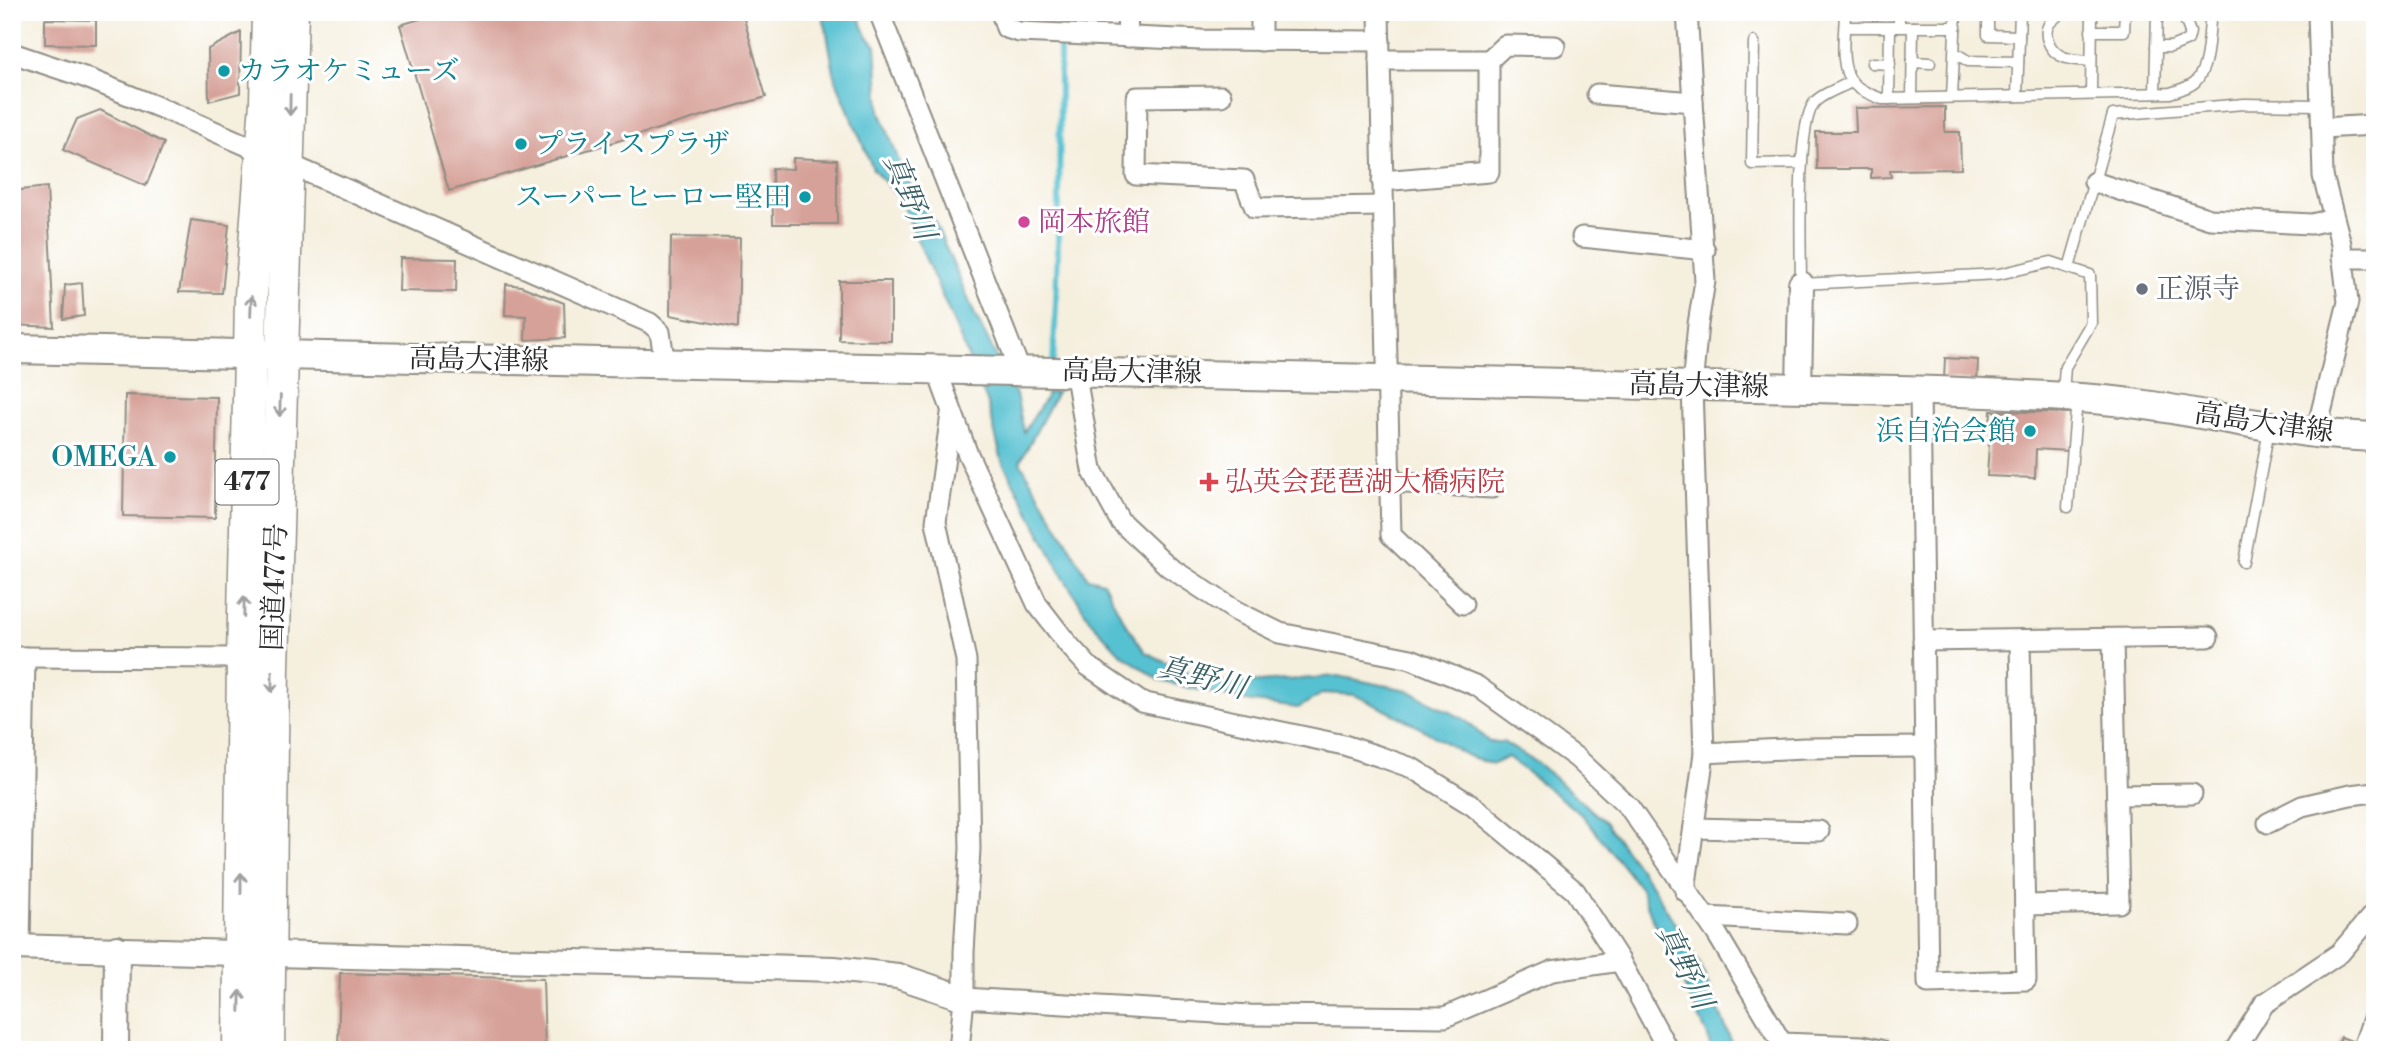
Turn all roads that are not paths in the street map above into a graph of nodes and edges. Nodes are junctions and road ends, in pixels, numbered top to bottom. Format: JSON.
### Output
{"nodes":[{"id":1,"x":268,"y":12,"type":"edge"},
{"id":2,"x":292,"y":12,"type":"edge"},
{"id":3,"x":880,"y":12,"type":"edge"},
{"id":4,"x":1001,"y":12,"type":"edge"},
{"id":5,"x":1127,"y":12,"type":"edge"},
{"id":6,"x":1261,"y":12,"type":"edge"},
{"id":7,"x":1379,"y":12,"type":"edge"},
{"id":8,"x":1687,"y":12,"type":"edge"},
{"id":9,"x":1845,"y":12,"type":"edge"},
{"id":10,"x":1899,"y":12,"type":"edge"},
{"id":11,"x":1956,"y":12,"type":"edge"},
{"id":12,"x":1988,"y":12,"type":"edge"},
{"id":13,"x":2020,"y":12,"type":"edge"},
{"id":14,"x":2061,"y":12,"type":"edge"},
{"id":15,"x":2092,"y":12,"type":"edge"},
{"id":16,"x":2125,"y":12,"type":"edge"},
{"id":17,"x":2157,"y":12,"type":"edge"},
{"id":18,"x":2182,"y":12,"type":"edge"},
{"id":19,"x":2211,"y":12,"type":"edge"},
{"id":20,"x":2318,"y":12,"type":"edge"},
{"id":21,"x":1845,"y":27,"type":"junction"},
{"id":22,"x":1895,"y":27,"type":"junction"},
{"id":23,"x":1913,"y":27,"type":"junction"},
{"id":24,"x":1956,"y":27,"type":"junction"},
{"id":25,"x":2091,"y":31,"type":"junction"},
{"id":26,"x":2019,"y":36,"type":"junction"},
{"id":27,"x":1128,"y":37,"type":"junction"},
{"id":28,"x":1261,"y":41,"type":"junction"},
{"id":29,"x":1754,"y":42,"type":"dead end"},
{"id":30,"x":1555,"y":46,"type":"dead end"},
{"id":31,"x":2156,"y":47,"type":"junction"},
{"id":32,"x":1380,"y":50,"type":"junction"},
{"id":33,"x":1955,"y":52,"type":"junction"},
{"id":34,"x":12,"y":53,"type":"edge"},
{"id":35,"x":1489,"y":60,"type":"junction"},
{"id":36,"x":2091,"y":61,"type":"junction"},
{"id":37,"x":1912,"y":62,"type":"junction"},
{"id":38,"x":2018,"y":62,"type":"junction"},
{"id":39,"x":1872,"y":63,"type":"dead end"},
{"id":40,"x":1930,"y":63,"type":"dead end"},
{"id":41,"x":1890,"y":64,"type":"junction"},
{"id":42,"x":1851,"y":82,"type":"junction"},
{"id":43,"x":2091,"y":93,"type":"junction"},
{"id":44,"x":2155,"y":93,"type":"junction"},
{"id":45,"x":1597,"y":94,"type":"dead end"},
{"id":46,"x":1221,"y":96,"type":"dead end"},
{"id":47,"x":2017,"y":96,"type":"junction"},
{"id":48,"x":1952,"y":97,"type":"junction"},
{"id":49,"x":1889,"y":99,"type":"junction"},
{"id":50,"x":1912,"y":99,"type":"junction"},
{"id":51,"x":1693,"y":102,"type":"junction"},
{"id":52,"x":2321,"y":105,"type":"junction"},
{"id":53,"x":2375,"y":125,"type":"edge"},
{"id":54,"x":2322,"y":128,"type":"junction"},
{"id":55,"x":275,"y":160,"type":"junction"},
{"id":56,"x":1802,"y":163,"type":"junction"},
{"id":57,"x":1382,"y":181,"type":"junction"},
{"id":58,"x":2094,"y":182,"type":"junction"},
{"id":59,"x":1383,"y":206,"type":"junction"},
{"id":60,"x":2334,"y":219,"type":"junction"},
{"id":61,"x":1582,"y":237,"type":"dead end"},
{"id":62,"x":1705,"y":250,"type":"junction"},
{"id":63,"x":2342,"y":258,"type":"junction"},
{"id":64,"x":2375,"y":258,"type":"edge"},
{"id":65,"x":2069,"y":268,"type":"junction"},
{"id":66,"x":1801,"y":284,"type":"junction"},
{"id":67,"x":12,"y":349,"type":"edge"},
{"id":68,"x":250,"y":356,"type":"junction"},
{"id":69,"x":282,"y":357,"type":"junction"},
{"id":70,"x":665,"y":364,"type":"junction"},
{"id":71,"x":941,"y":368,"type":"junction"},
{"id":72,"x":1020,"y":370,"type":"junction"},
{"id":73,"x":1075,"y":370,"type":"junction"},
{"id":74,"x":1386,"y":378,"type":"junction"},
{"id":75,"x":1692,"y":387,"type":"junction"},
{"id":76,"x":1799,"y":389,"type":"junction"},
{"id":77,"x":1920,"y":390,"type":"junction"},
{"id":78,"x":2070,"y":398,"type":"junction"},
{"id":79,"x":951,"y":409,"type":"junction"},
{"id":80,"x":2269,"y":425,"type":"junction"},
{"id":81,"x":2316,"y":433,"type":"junction"},
{"id":82,"x":2375,"y":437,"type":"edge"},
{"id":83,"x":1389,"y":482,"type":"junction"},
{"id":84,"x":1492,"y":488,"type":"dead end"},
{"id":85,"x":2068,"y":507,"type":"dead end"},
{"id":86,"x":2244,"y":562,"type":"dead end"},
{"id":87,"x":1463,"y":604,"type":"dead end"},
{"id":88,"x":2208,"y":637,"type":"dead end"},
{"id":89,"x":2113,"y":639,"type":"junction"},
{"id":90,"x":2020,"y":640,"type":"junction"},
{"id":91,"x":1923,"y":641,"type":"junction"},
{"id":92,"x":19,"y":657,"type":"edge"},
{"id":93,"x":243,"y":659,"type":"junction"},
{"id":94,"x":1925,"y":747,"type":"junction"},
{"id":95,"x":1704,"y":752,"type":"junction"},
{"id":96,"x":2375,"y":792,"type":"edge"},
{"id":97,"x":2192,"y":794,"type":"dead end"},
{"id":98,"x":2117,"y":795,"type":"junction"},
{"id":99,"x":2268,"y":823,"type":"dead end"},
{"id":100,"x":1694,"y":828,"type":"junction"},
{"id":101,"x":1819,"y":831,"type":"dead end"},
{"id":102,"x":1685,"y":891,"type":"junction"},
{"id":103,"x":2025,"y":905,"type":"junction"},
{"id":104,"x":2375,"y":912,"type":"edge"},
{"id":105,"x":1705,"y":917,"type":"junction"},
{"id":106,"x":1847,"y":923,"type":"dead end"},
{"id":107,"x":16,"y":947,"type":"edge"},
{"id":108,"x":117,"y":948,"type":"junction"},
{"id":109,"x":256,"y":952,"type":"junction"},
{"id":110,"x":1620,"y":961,"type":"junction"},
{"id":111,"x":964,"y":998,"type":"junction"},
{"id":112,"x":2375,"y":1013,"type":"edge"},
{"id":113,"x":1784,"y":1046,"type":"edge"},
{"id":114,"x":116,"y":1050,"type":"edge"},
{"id":115,"x":239,"y":1050,"type":"edge"},
{"id":116,"x":268,"y":1050,"type":"edge"},
{"id":117,"x":959,"y":1050,"type":"edge"},
{"id":118,"x":1668,"y":1050,"type":"edge"},
{"id":119,"x":1880,"y":1050,"type":"edge"},
{"id":120,"x":2235,"y":1050,"type":"edge"},
{"id":121,"x":2362,"y":1050,"type":"edge"}],
"edges":[{"from":1,"to":55,"type":"highway","name":"国道477号","number":"477"},
{"from":2,"to":55,"type":"highway","name":"国道477号","number":"477","one_way":true},
{"from":3,"to":72,"type":"street"},
{"from":4,"to":27,"type":"street"},
{"from":5,"to":27,"type":"street"},
{"from":6,"to":28,"type":"street"},
{"from":7,"to":32,"type":"street"},
{"from":8,"to":51,"type":"street"},
{"from":9,"to":21,"type":"lane"},
{"from":10,"to":22,"type":"lane"},
{"from":11,"to":24,"type":"lane"},
{"from":12,"to":26,"type":"lane"},
{"from":13,"to":26,"type":"lane"},
{"from":14,"to":36,"type":"lane"},
{"from":15,"to":25,"type":"lane"},
{"from":16,"to":25,"type":"lane"},
{"from":17,"to":31,"type":"lane"},
{"from":18,"to":31,"type":"lane"},
{"from":19,"to":44,"type":"lane"},
{"from":20,"to":52,"type":"street"},
{"from":21,"to":22,"type":"lane"},
{"from":21,"to":42,"type":"lane"},
{"from":22,"to":23,"type":"lane"},
{"from":22,"to":41,"type":"lane"},
{"from":23,"to":24,"type":"lane"},
{"from":23,"to":37,"type":"lane"},
{"from":24,"to":33,"type":"lane"},
{"from":25,"to":36,"type":"lane"},
{"from":26,"to":38,"type":"lane"},
{"from":27,"to":28,"type":"street"},
{"from":28,"to":32,"type":"street"},
{"from":29,"to":56,"type":"lane"},
{"from":30,"to":35,"type":"street"},
{"from":31,"to":44,"type":"lane"},
{"from":32,"to":35,"type":"street"},
{"from":32,"to":57,"type":"street"},
{"from":33,"to":38,"type":"lane"},
{"from":33,"to":48,"type":"lane"},
{"from":34,"to":55,"type":"street"},
{"from":35,"to":57,"type":"street"},
{"from":36,"to":43,"type":"lane"},
{"from":37,"to":40,"type":"lane"},
{"from":37,"to":50,"type":"lane"},
{"from":38,"to":47,"type":"lane"},
{"from":39,"to":41,"type":"lane"},
{"from":41,"to":49,"type":"lane"},
{"from":42,"to":49,"type":"lane"},
{"from":42,"to":56,"type":"lane"},
{"from":43,"to":44,"type":"lane"},
{"from":43,"to":47,"type":"lane"},
{"from":45,"to":51,"type":"street"},
{"from":46,"to":59,"type":"street"},
{"from":47,"to":48,"type":"lane"},
{"from":48,"to":50,"type":"lane"},
{"from":49,"to":50,"type":"lane"},
{"from":51,"to":62,"type":"street"},
{"from":52,"to":54,"type":"street"},
{"from":52,"to":58,"type":"lane"},
{"from":53,"to":54,"type":"street"},
{"from":54,"to":60,"type":"street"},
{"from":68,"to":55,"type":"highway","name":"国道477号","number":"477","one_way":true},
{"from":55,"to":69,"type":"highway","name":"国道477号","number":"477"},
{"from":55,"to":70,"type":"street"},
{"from":56,"to":66,"type":"lane"},
{"from":57,"to":59,"type":"street"},
{"from":58,"to":60,"type":"street"},
{"from":58,"to":65,"type":"lane"},
{"from":59,"to":74,"type":"street"},
{"from":60,"to":63,"type":"street"},
{"from":61,"to":62,"type":"street"},
{"from":62,"to":75,"type":"street"},
{"from":63,"to":64,"type":"street"},
{"from":63,"to":81,"type":"street"},
{"from":65,"to":66,"type":"lane"},
{"from":65,"to":78,"type":"lane"},
{"from":66,"to":76,"type":"street"},
{"from":67,"to":68,"type":"main road","name":"高島大津線"},
{"from":68,"to":69,"type":"main road","name":"高島大津線"},
{"from":93,"to":68,"type":"highway","name":"国道477号","number":"477","one_way":true},
{"from":69,"to":70,"type":"main road","name":"高島大津線"},
{"from":69,"to":109,"type":"highway","name":"国道477号","number":"477","one_way":true},
{"from":70,"to":71,"type":"main road","name":"高島大津線"},
{"from":71,"to":72,"type":"main road","name":"高島大津線"},
{"from":71,"to":79,"type":"street"},
{"from":72,"to":73,"type":"main road","name":"高島大津線"},
{"from":73,"to":74,"type":"main road","name":"高島大津線"},
{"from":73,"to":102,"type":"street"},
{"from":74,"to":75,"type":"main road","name":"高島大津線"},
{"from":74,"to":83,"type":"street"},
{"from":75,"to":76,"type":"main road","name":"高島大津線"},
{"from":75,"to":95,"type":"street"},
{"from":76,"to":77,"type":"main road","name":"高島大津線"},
{"from":77,"to":78,"type":"main road","name":"高島大津線"},
{"from":77,"to":91,"type":"street"},
{"from":78,"to":80,"type":"main road","name":"高島大津線"},
{"from":78,"to":85,"type":"lane"},
{"from":79,"to":110,"type":"street"},
{"from":79,"to":111,"type":"street"},
{"from":80,"to":81,"type":"main road","name":"高島大津線"},
{"from":80,"to":86,"type":"lane"},
{"from":81,"to":82,"type":"main road","name":"高島大津線"},
{"from":83,"to":84,"type":"street"},
{"from":83,"to":87,"type":"street"},
{"from":88,"to":89,"type":"street"},
{"from":89,"to":90,"type":"street"},
{"from":89,"to":98,"type":"street"},
{"from":90,"to":91,"type":"street"},
{"from":90,"to":103,"type":"street"},
{"from":91,"to":94,"type":"street"},
{"from":92,"to":93,"type":"street"},
{"from":92,"to":107,"type":"street"},
{"from":109,"to":93,"type":"highway","name":"国道477号","number":"477","one_way":true},
{"from":94,"to":95,"type":"street"},
{"from":94,"to":103,"type":"street"},
{"from":95,"to":100,"type":"street"},
{"from":96,"to":99,"type":"street"},
{"from":97,"to":98,"type":"street"},
{"from":98,"to":103,"type":"street"},
{"from":100,"to":101,"type":"street"},
{"from":100,"to":102,"type":"street"},
{"from":102,"to":105,"type":"street"},
{"from":104,"to":120,"type":"street"},
{"from":105,"to":106,"type":"street"},
{"from":105,"to":113,"type":"street"},
{"from":107,"to":108,"type":"street"},
{"from":108,"to":109,"type":"street"},
{"from":108,"to":114,"type":"street"},
{"from":109,"to":111,"type":"street"},
{"from":115,"to":109,"type":"highway","number":"477","one_way":true},
{"from":109,"to":116,"type":"highway","number":"477"},
{"from":110,"to":111,"type":"street"},
{"from":110,"to":118,"type":"street"},
{"from":111,"to":117,"type":"street"},
{"from":112,"to":121,"type":"street"},
{"from":113,"to":119,"type":"street"}]}
